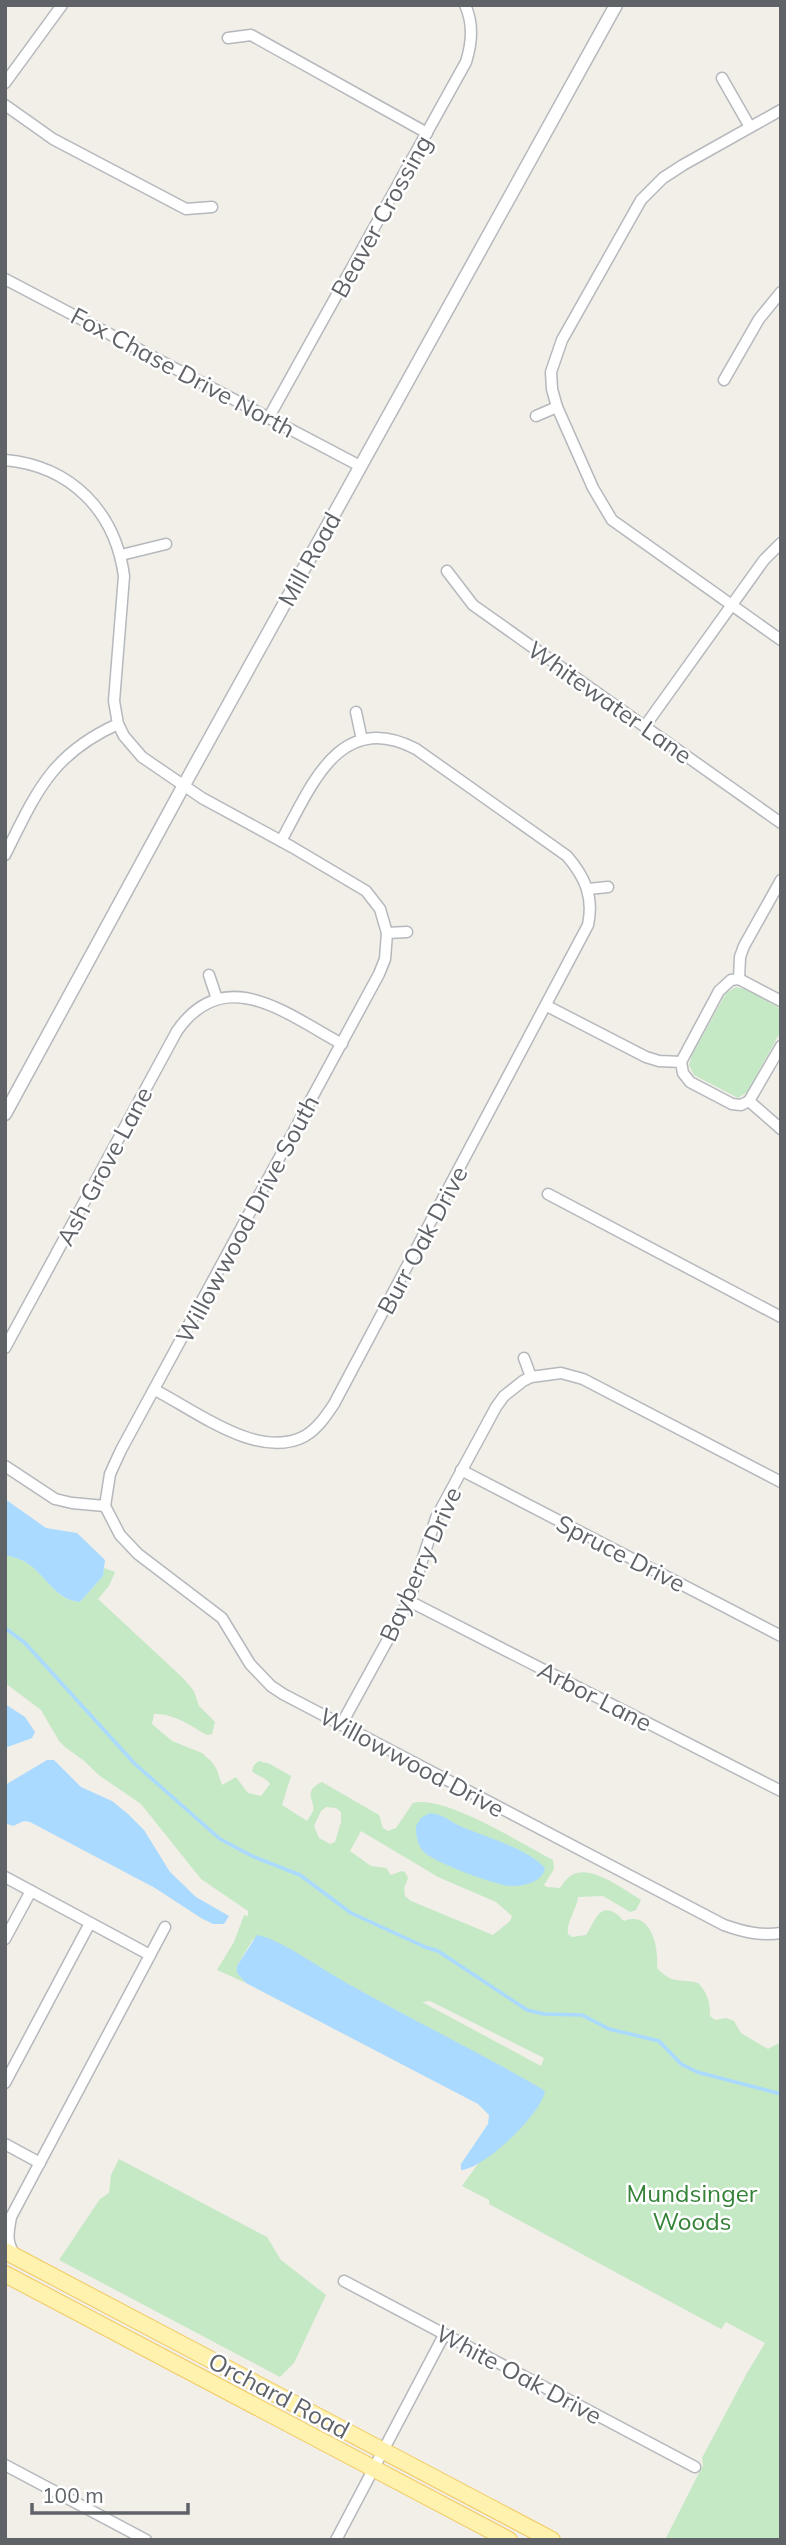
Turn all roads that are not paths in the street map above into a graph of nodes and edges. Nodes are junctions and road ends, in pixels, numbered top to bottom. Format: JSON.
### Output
{"nodes":[{"id":1,"x":62,"y":5,"type":"edge"},
{"id":2,"x":616,"y":5,"type":"edge"},
{"id":3,"x":469,"y":6,"type":"edge"},
{"id":4,"x":228,"y":38,"type":"dead end"},
{"id":5,"x":722,"y":78,"type":"dead end"},
{"id":6,"x":5,"y":83,"type":"edge"},
{"id":7,"x":5,"y":105,"type":"edge"},
{"id":8,"x":781,"y":110,"type":"edge"},
{"id":9,"x":750,"y":127,"type":"junction"},
{"id":10,"x":427,"y":133,"type":"junction"},
{"id":11,"x":212,"y":207,"type":"dead end"},
{"id":12,"x":5,"y":279,"type":"edge"},
{"id":13,"x":781,"y":292,"type":"edge"},
{"id":14,"x":724,"y":380,"type":"dead end"},
{"id":15,"x":556,"y":407,"type":"junction"},
{"id":16,"x":536,"y":416,"type":"dead end"},
{"id":17,"x":269,"y":417,"type":"junction"},
{"id":18,"x":5,"y":460,"type":"edge"},
{"id":19,"x":360,"y":466,"type":"junction"},
{"id":20,"x":781,"y":542,"type":"edge"},
{"id":21,"x":166,"y":544,"type":"dead end"},
{"id":22,"x":121,"y":555,"type":"junction"},
{"id":23,"x":447,"y":571,"type":"dead end"},
{"id":24,"x":731,"y":606,"type":"junction"},
{"id":25,"x":781,"y":640,"type":"edge"},
{"id":26,"x":356,"y":712,"type":"dead end"},
{"id":27,"x":118,"y":724,"type":"junction"},
{"id":28,"x":645,"y":726,"type":"junction"},
{"id":29,"x":362,"y":740,"type":"junction"},
{"id":30,"x":184,"y":785,"type":"junction"},
{"id":31,"x":781,"y":823,"type":"edge"},
{"id":32,"x":281,"y":841,"type":"junction"},
{"id":33,"x":5,"y":855,"type":"edge"},
{"id":34,"x":781,"y":880,"type":"edge"},
{"id":35,"x":608,"y":887,"type":"dead end"},
{"id":36,"x":588,"y":890,"type":"junction"},
{"id":37,"x":407,"y":932,"type":"dead end"},
{"id":38,"x":387,"y":933,"type":"junction"},
{"id":39,"x":209,"y":975,"type":"dead end"},
{"id":40,"x":739,"y":979,"type":"junction"},
{"id":41,"x":217,"y":999,"type":"junction"},
{"id":42,"x":781,"y":1000,"type":"edge"},
{"id":43,"x":547,"y":1006,"type":"junction"},
{"id":44,"x":342,"y":1044,"type":"junction"},
{"id":45,"x":781,"y":1046,"type":"edge"},
{"id":46,"x":681,"y":1062,"type":"junction"},
{"id":47,"x":749,"y":1101,"type":"junction"},
{"id":48,"x":5,"y":1114,"type":"edge"},
{"id":49,"x":781,"y":1129,"type":"edge"},
{"id":50,"x":548,"y":1194,"type":"dead end"},
{"id":51,"x":781,"y":1317,"type":"edge"},
{"id":52,"x":5,"y":1348,"type":"edge"},
{"id":53,"x":524,"y":1358,"type":"dead end"},
{"id":54,"x":531,"y":1377,"type":"junction"},
{"id":55,"x":155,"y":1390,"type":"junction"},
{"id":56,"x":5,"y":1466,"type":"edge"},
{"id":57,"x":461,"y":1470,"type":"junction"},
{"id":58,"x":781,"y":1482,"type":"edge"},
{"id":59,"x":105,"y":1506,"type":"junction"},
{"id":60,"x":409,"y":1601,"type":"junction"},
{"id":61,"x":781,"y":1636,"type":"edge"},
{"id":62,"x":341,"y":1725,"type":"junction"},
{"id":63,"x":781,"y":1791,"type":"edge"},
{"id":64,"x":5,"y":1877,"type":"edge"},
{"id":65,"x":31,"y":1891,"type":"junction"},
{"id":66,"x":90,"y":1923,"type":"junction"},
{"id":67,"x":165,"y":1927,"type":"dead end"},
{"id":68,"x":781,"y":1933,"type":"edge"},
{"id":69,"x":5,"y":1940,"type":"edge"},
{"id":70,"x":150,"y":1955,"type":"junction"},
{"id":71,"x":5,"y":2084,"type":"edge"},
{"id":72,"x":5,"y":2144,"type":"edge"},
{"id":73,"x":40,"y":2163,"type":"junction"},
{"id":74,"x":8,"y":2220,"type":"edge"},
{"id":75,"x":11,"y":2254,"type":"edge"},
{"id":76,"x":5,"y":2274,"type":"edge"},
{"id":77,"x":344,"y":2281,"type":"dead end"},
{"id":78,"x":444,"y":2334,"type":"junction"},
{"id":79,"x":383,"y":2450,"type":"junction"},
{"id":80,"x":5,"y":2465,"type":"edge"},
{"id":81,"x":695,"y":2467,"type":"dead end"},
{"id":82,"x":373,"y":2468,"type":"junction"},
{"id":83,"x":146,"y":2540,"type":"edge"},
{"id":84,"x":336,"y":2540,"type":"edge"},
{"id":85,"x":509,"y":2540,"type":"edge"},
{"id":86,"x":552,"y":2540,"type":"edge"}],
"edges":[{"from":1,"to":6,"type":"street"},
{"from":2,"to":19,"type":"street","name":"Mill Road"},
{"from":3,"to":10,"type":"street","name":"Beaver Crossing"},
{"from":4,"to":10,"type":"street"},
{"from":5,"to":9,"type":"street"},
{"from":7,"to":11,"type":"street"},
{"from":8,"to":9,"type":"street"},
{"from":9,"to":15,"type":"street"},
{"from":10,"to":17,"type":"street","name":"Beaver Crossing"},
{"from":12,"to":17,"type":"street","name":"Fox Chase Drive North"},
{"from":13,"to":14,"type":"street"},
{"from":15,"to":16,"type":"street"},
{"from":15,"to":24,"type":"street"},
{"from":17,"to":19,"type":"street","name":"Fox Chase Drive North"},
{"from":18,"to":22,"type":"street"},
{"from":19,"to":30,"type":"street","name":"Mill Road"},
{"from":20,"to":24,"type":"street"},
{"from":21,"to":22,"type":"street"},
{"from":22,"to":27,"type":"street"},
{"from":23,"to":28,"type":"street","name":"Whitewater Lane"},
{"from":24,"to":25,"type":"street"},
{"from":24,"to":28,"type":"street"},
{"from":26,"to":29,"type":"street"},
{"from":27,"to":30,"type":"street"},
{"from":27,"to":33,"type":"street"},
{"from":28,"to":31,"type":"street","name":"Whitewater Lane"},
{"from":29,"to":32,"type":"street"},
{"from":29,"to":36,"type":"street","name":"Burr Oak Drive"},
{"from":30,"to":32,"type":"street"},
{"from":30,"to":48,"type":"street","name":"Mill Road"},
{"from":32,"to":38,"type":"street"},
{"from":34,"to":40,"type":"street"},
{"from":35,"to":36,"type":"street"},
{"from":36,"to":43,"type":"street","name":"Burr Oak Drive"},
{"from":37,"to":38,"type":"street"},
{"from":38,"to":44,"type":"street","name":"Willowwood Drive South"},
{"from":39,"to":41,"type":"street"},
{"from":40,"to":42,"type":"street"},
{"from":40,"to":46,"type":"street"},
{"from":41,"to":44,"type":"street"},
{"from":41,"to":52,"type":"street","name":"Ash Grove Lane"},
{"from":43,"to":46,"type":"street"},
{"from":43,"to":55,"type":"street","name":"Burr Oak Drive"},
{"from":44,"to":55,"type":"street","name":"Willowwood Drive South"},
{"from":45,"to":47,"type":"street"},
{"from":46,"to":47,"type":"street"},
{"from":47,"to":49,"type":"street"},
{"from":50,"to":51,"type":"street"},
{"from":53,"to":54,"type":"street"},
{"from":54,"to":57,"type":"street","name":"Bayberry Drive"},
{"from":54,"to":58,"type":"street"},
{"from":55,"to":59,"type":"street","name":"Willowwood Drive South"},
{"from":56,"to":59,"type":"street"},
{"from":57,"to":60,"type":"street","name":"Bayberry Drive"},
{"from":57,"to":61,"type":"street","name":"Spruce Drive"},
{"from":59,"to":62,"type":"street","name":"Willowwood Drive"},
{"from":60,"to":62,"type":"street","name":"Bayberry Drive"},
{"from":60,"to":63,"type":"street","name":"Arbor Lane"},
{"from":62,"to":68,"type":"street","name":"Willowwood Drive"},
{"from":64,"to":65,"type":"street"},
{"from":65,"to":66,"type":"street"},
{"from":65,"to":69,"type":"street"},
{"from":66,"to":70,"type":"street"},
{"from":66,"to":71,"type":"street"},
{"from":67,"to":70,"type":"street"},
{"from":70,"to":73,"type":"street"},
{"from":72,"to":73,"type":"street"},
{"from":73,"to":74,"type":"street"},
{"from":74,"to":75,"type":"street"},
{"from":75,"to":79,"type":"main road","name":"Orchard Road"},
{"from":76,"to":82,"type":"main road","name":"Orchard Road"},
{"from":77,"to":78,"type":"street","name":"White Oak Drive"},
{"from":78,"to":79,"type":"street"},
{"from":78,"to":81,"type":"street","name":"White Oak Drive"},
{"from":79,"to":82,"type":"street"},
{"from":79,"to":86,"type":"main road","name":"Orchard Road"},
{"from":80,"to":83,"type":"street"},
{"from":82,"to":84,"type":"street"},
{"from":82,"to":85,"type":"main road","name":"Orchard Road"}]}
